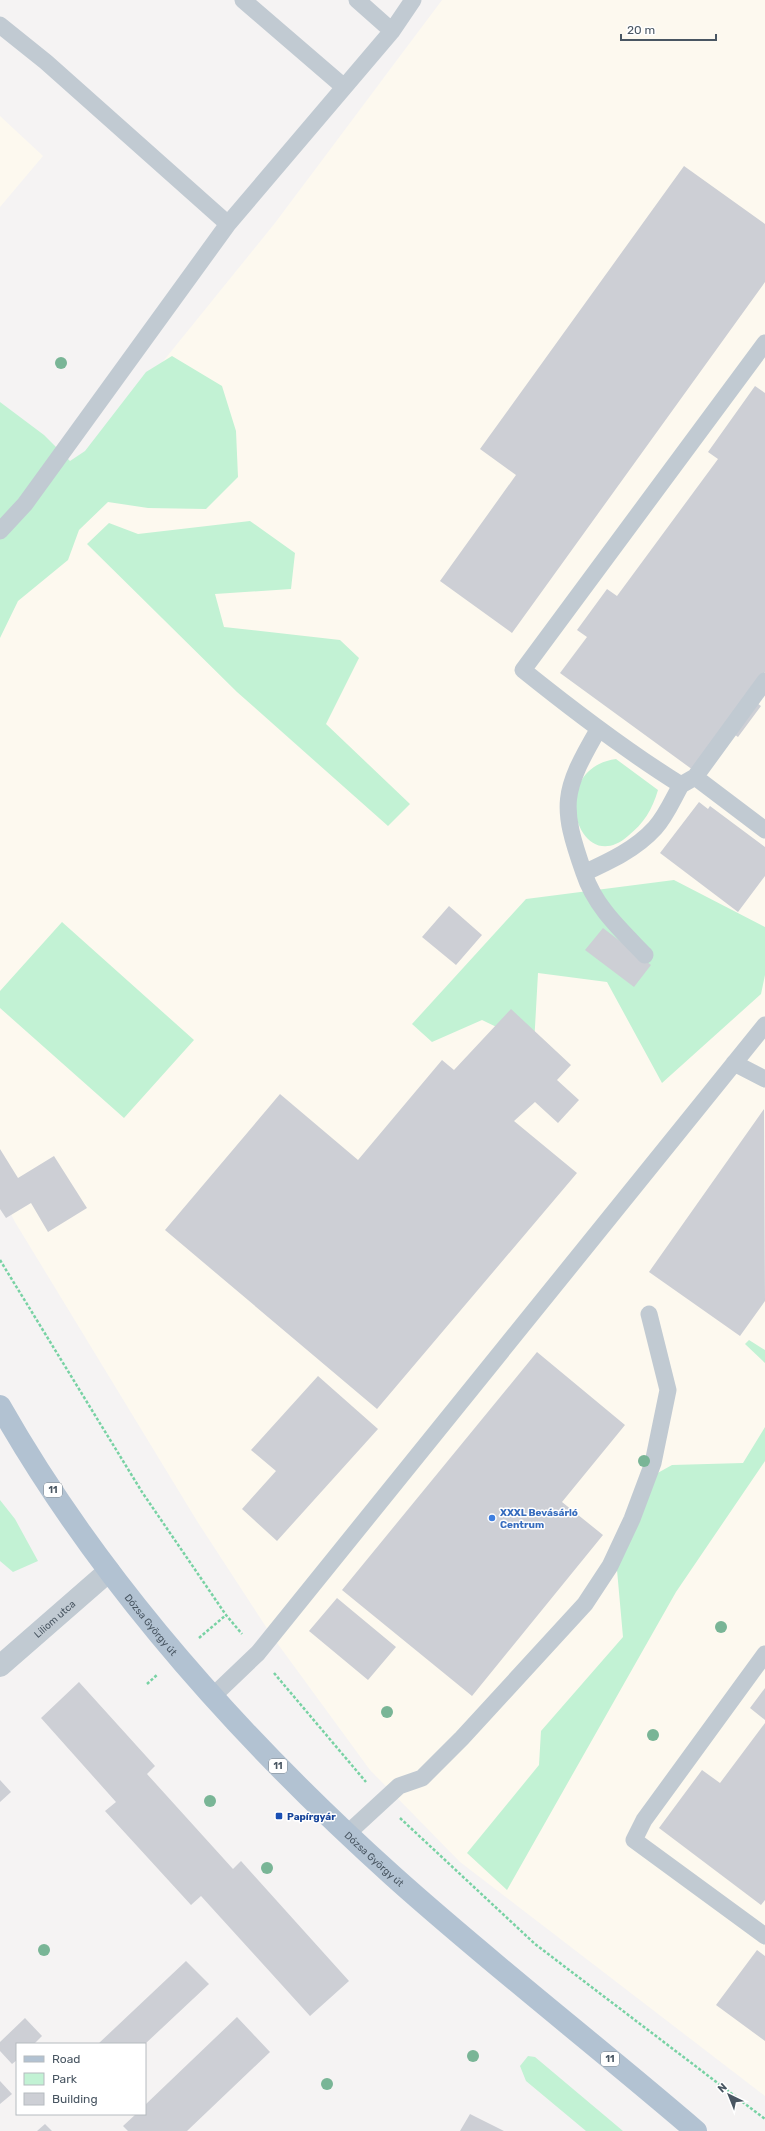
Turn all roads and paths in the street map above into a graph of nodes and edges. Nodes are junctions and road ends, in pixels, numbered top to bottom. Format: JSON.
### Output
{"nodes":[{"id":1,"x":243,"y":0,"type":"edge"},
{"id":2,"x":357,"y":0,"type":"edge"},
{"id":3,"x":413,"y":0,"type":"edge"},
{"id":4,"x":0,"y":25,"type":"edge"},
{"id":5,"x":392,"y":31,"type":"junction"},
{"id":6,"x":344,"y":88,"type":"junction"},
{"id":7,"x":228,"y":224,"type":"junction"},
{"id":8,"x":765,"y":343,"type":"edge"},
{"id":9,"x":0,"y":531,"type":"edge"},
{"id":10,"x":765,"y":681,"type":"edge"},
{"id":11,"x":598,"y":730,"type":"junction"},
{"id":12,"x":688,"y":781,"type":"junction"},
{"id":13,"x":765,"y":830,"type":"edge"},
{"id":14,"x":584,"y":872,"type":"junction"},
{"id":15,"x":645,"y":955,"type":"dead end"},
{"id":16,"x":765,"y":1025,"type":"edge"},
{"id":17,"x":734,"y":1063,"type":"junction"},
{"id":18,"x":765,"y":1079,"type":"edge"},
{"id":19,"x":0,"y":1260,"type":"edge"},
{"id":20,"x":649,"y":1314,"type":"dead end"},
{"id":21,"x":0,"y":1406,"type":"edge"},
{"id":22,"x":109,"y":1571,"type":"junction"},
{"id":23,"x":258,"y":1653,"type":"junction"},
{"id":24,"x":765,"y":1654,"type":"edge"},
{"id":25,"x":0,"y":1666,"type":"edge"},
{"id":26,"x":213,"y":1696,"type":"junction"},
{"id":27,"x":382,"y":1801,"type":"junction"},
{"id":28,"x":348,"y":1833,"type":"junction"},
{"id":29,"x":765,"y":1936,"type":"edge"},
{"id":30,"x":765,"y":2118,"type":"edge"},
{"id":31,"x":696,"y":2131,"type":"edge"}],
"edges":[{"from":1,"to":6,"type":"lane"},
{"from":2,"to":5,"type":"lane"},
{"from":3,"to":5,"type":"lane"},
{"from":4,"to":7,"type":"lane"},
{"from":5,"to":6,"type":"lane"},
{"from":6,"to":7,"type":"lane"},
{"from":7,"to":9,"type":"lane"},
{"from":8,"to":11,"type":"lane"},
{"from":10,"to":12,"type":"lane"},
{"from":11,"to":12,"type":"lane"},
{"from":11,"to":14,"type":"lane"},
{"from":12,"to":13,"type":"lane"},
{"from":12,"to":14,"type":"lane"},
{"from":14,"to":15,"type":"lane"},
{"from":16,"to":17,"type":"lane"},
{"from":17,"to":18,"type":"lane"},
{"from":17,"to":23,"type":"lane"},
{"from":19,"to":23,"type":"path"},
{"from":20,"to":27,"type":"lane"},
{"from":21,"to":22,"type":"main road","name":"Dózsa György út","number":"11"},
{"from":22,"to":25,"type":"street","name":"Liliom utca"},
{"from":22,"to":26,"type":"main road","name":"Dózsa György út","number":"11"},
{"from":23,"to":26,"type":"lane"},
{"from":23,"to":27,"type":"path"},
{"from":24,"to":29,"type":"lane"},
{"from":26,"to":28,"type":"main road","name":"Dózsa György út","number":"11"},
{"from":27,"to":28,"type":"lane"},
{"from":27,"to":30,"type":"path"},
{"from":28,"to":31,"type":"main road","name":"Dózsa György út","number":"11"}]}
